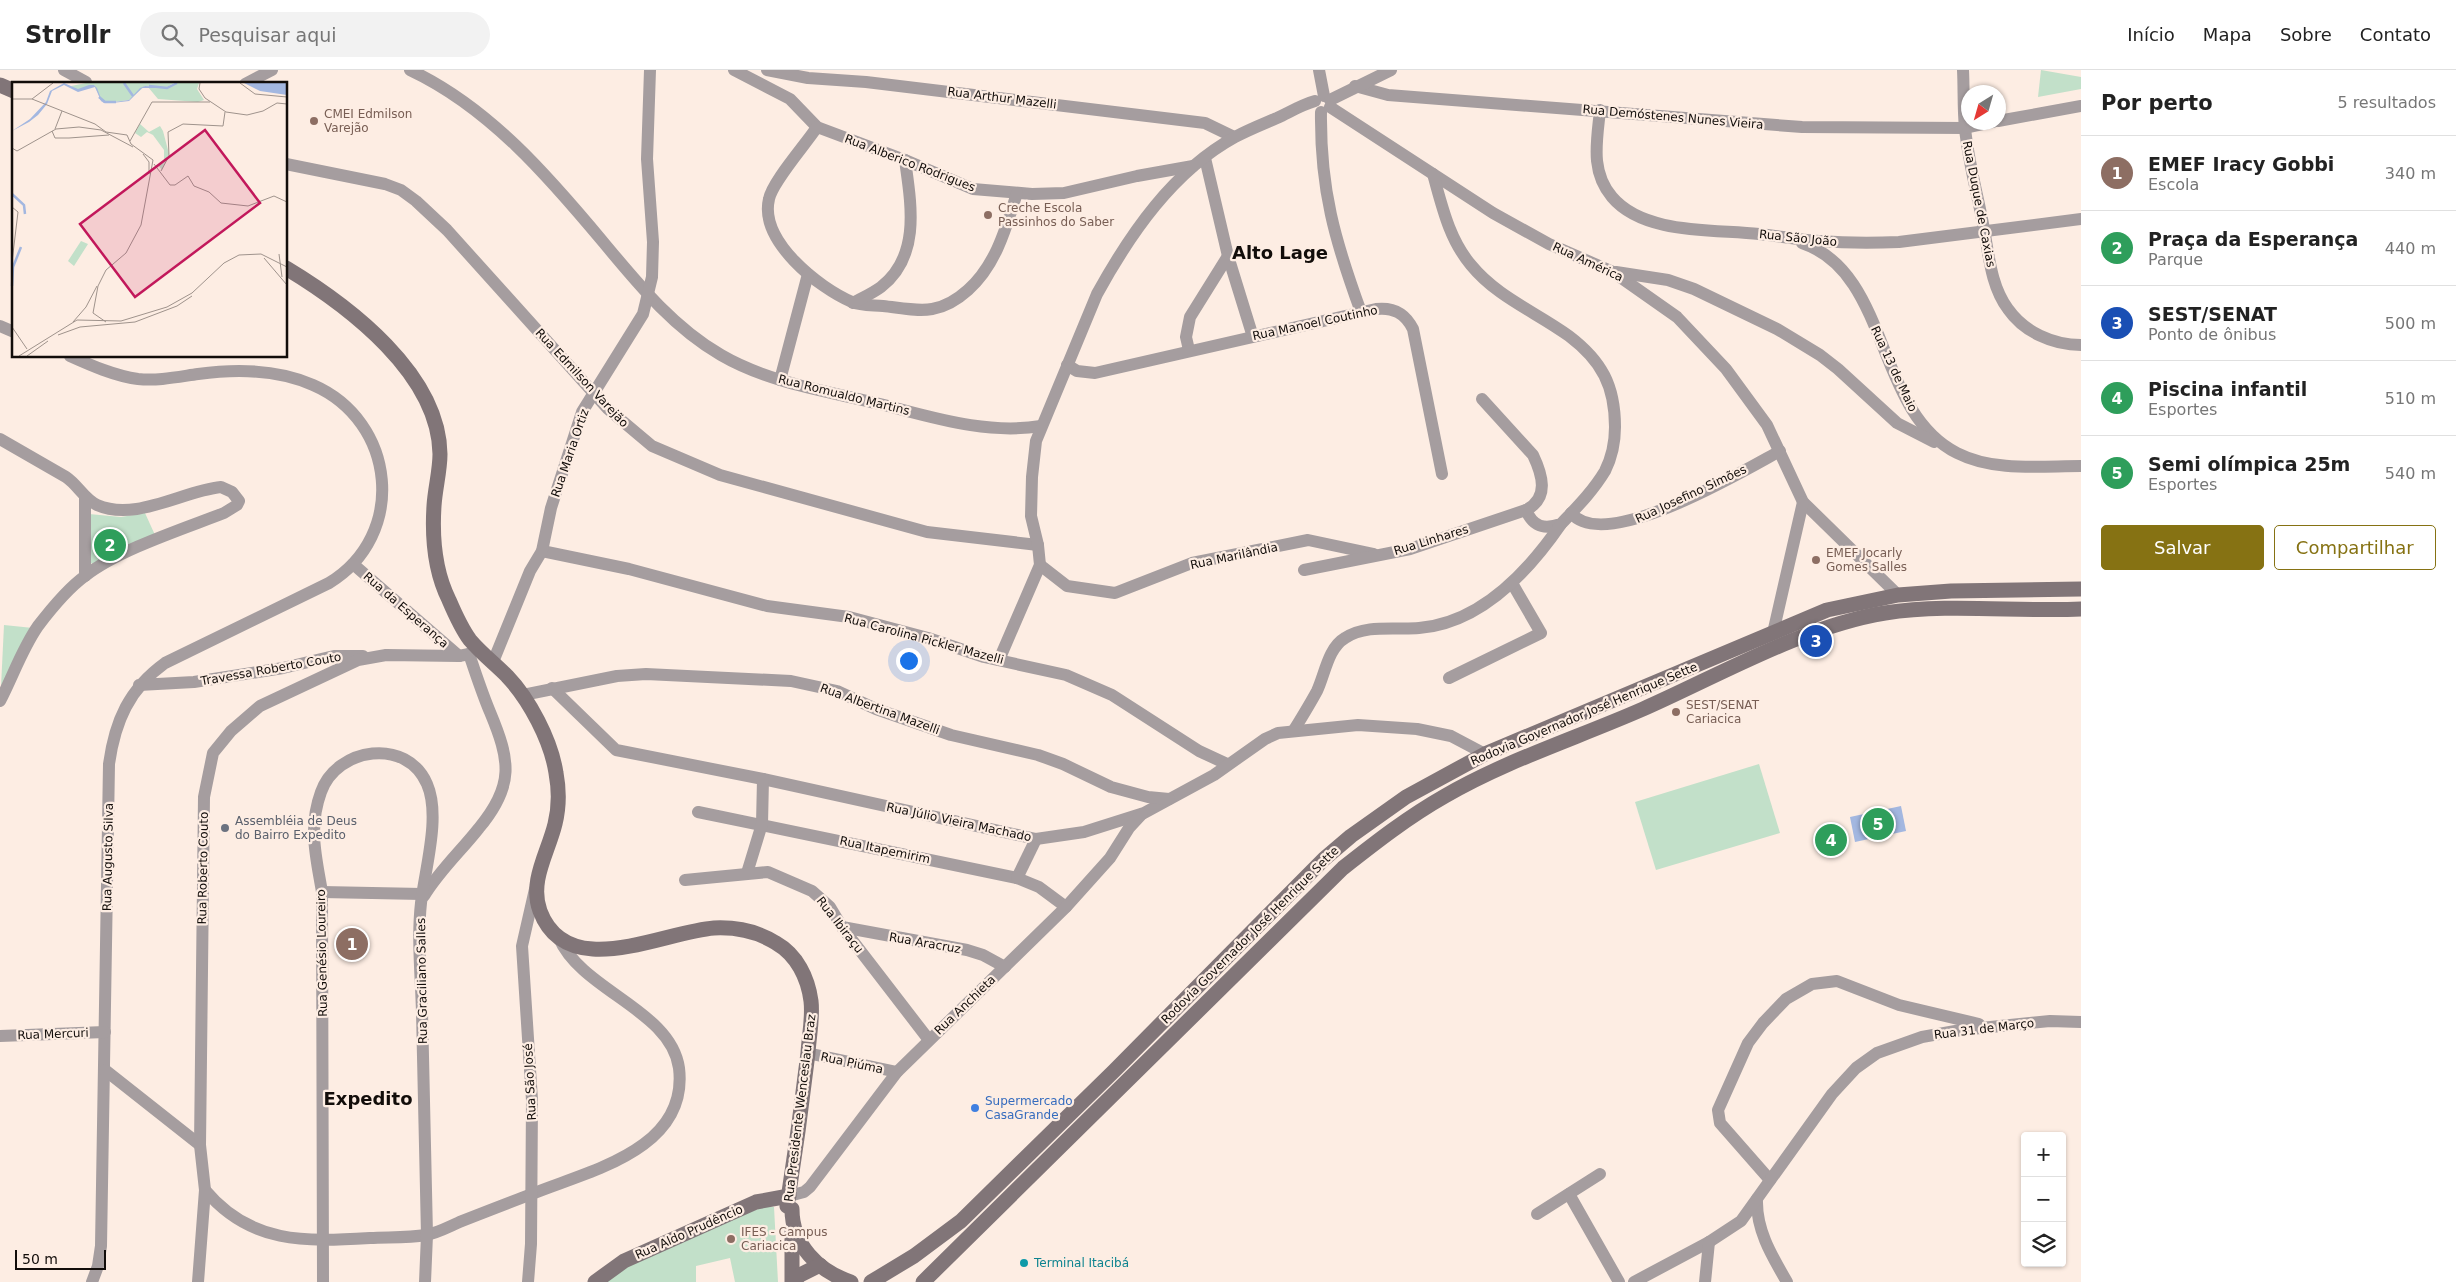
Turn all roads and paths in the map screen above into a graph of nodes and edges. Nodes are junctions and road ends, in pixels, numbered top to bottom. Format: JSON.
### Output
{"nodes":[{"id":1,"x":64,"y":70,"type":"edge"},
{"id":2,"x":78,"y":70,"type":"edge"},
{"id":3,"x":272,"y":70,"type":"edge"},
{"id":4,"x":410,"y":70,"type":"edge"},
{"id":5,"x":650,"y":70,"type":"edge"},
{"id":6,"x":734,"y":70,"type":"edge"},
{"id":7,"x":767,"y":70,"type":"edge"},
{"id":8,"x":1320,"y":70,"type":"edge"},
{"id":9,"x":1391,"y":70,"type":"edge"},
{"id":10,"x":1963,"y":70,"type":"edge"},
{"id":11,"x":797,"y":76,"type":"junction"},
{"id":12,"x":867,"y":76,"type":"edge"},
{"id":13,"x":84,"y":82,"type":"edge"},
{"id":14,"x":85,"y":82,"type":"edge"},
{"id":15,"x":250,"y":82,"type":"edge"},
{"id":16,"x":0,"y":84,"type":"edge"},
{"id":17,"x":1964,"y":85,"type":"edge"},
{"id":18,"x":1355,"y":86,"type":"junction"},
{"id":19,"x":12,"y":90,"type":"edge"},
{"id":20,"x":790,"y":100,"type":"junction"},
{"id":21,"x":1323,"y":104,"type":"junction"},
{"id":22,"x":2081,"y":106,"type":"edge"},
{"id":23,"x":1600,"y":110,"type":"junction"},
{"id":24,"x":2006,"y":120,"type":"edge"},
{"id":25,"x":817,"y":127,"type":"junction"},
{"id":26,"x":1961,"y":128,"type":"edge"},
{"id":27,"x":1965,"y":130,"type":"edge"},
{"id":28,"x":1234,"y":137,"type":"junction"},
{"id":29,"x":1205,"y":158,"type":"junction"},
{"id":30,"x":905,"y":160,"type":"junction"},
{"id":31,"x":288,"y":164,"type":"edge"},
{"id":32,"x":1194,"y":166,"type":"junction"},
{"id":33,"x":1434,"y":174,"type":"junction"},
{"id":34,"x":1017,"y":193,"type":"junction"},
{"id":35,"x":2081,"y":219,"type":"edge"},
{"id":36,"x":1985,"y":232,"type":"junction"},
{"id":37,"x":1790,"y":239,"type":"junction"},
{"id":38,"x":1228,"y":256,"type":"junction"},
{"id":39,"x":288,"y":269,"type":"edge"},
{"id":40,"x":1613,"y":272,"type":"junction"},
{"id":41,"x":808,"y":274,"type":"junction"},
{"id":42,"x":649,"y":296,"type":"junction"},
{"id":43,"x":854,"y":303,"type":"junction"},
{"id":44,"x":1360,"y":312,"type":"junction"},
{"id":45,"x":0,"y":326,"type":"edge"},
{"id":46,"x":12,"y":331,"type":"edge"},
{"id":47,"x":1253,"y":337,"type":"junction"},
{"id":48,"x":2081,"y":345,"type":"edge"},
{"id":49,"x":1189,"y":350,"type":"junction"},
{"id":50,"x":76,"y":358,"type":"edge"},
{"id":51,"x":1067,"y":365,"type":"junction"},
{"id":52,"x":780,"y":380,"type":"junction"},
{"id":53,"x":595,"y":394,"type":"junction"},
{"id":54,"x":1482,"y":399,"type":"dead end"},
{"id":55,"x":1041,"y":426,"type":"junction"},
{"id":56,"x":0,"y":440,"type":"edge"},
{"id":57,"x":1780,"y":451,"type":"junction"},
{"id":58,"x":1957,"y":453,"type":"junction"},
{"id":59,"x":2081,"y":466,"type":"edge"},
{"id":60,"x":1442,"y":474,"type":"dead end"},
{"id":61,"x":85,"y":497,"type":"junction"},
{"id":62,"x":1803,"y":502,"type":"junction"},
{"id":63,"x":1526,"y":510,"type":"junction"},
{"id":64,"x":1571,"y":514,"type":"junction"},
{"id":65,"x":1562,"y":524,"type":"junction"},
{"id":66,"x":1038,"y":546,"type":"junction"},
{"id":67,"x":542,"y":551,"type":"junction"},
{"id":68,"x":1379,"y":555,"type":"junction"},
{"id":69,"x":353,"y":564,"type":"junction"},
{"id":70,"x":1040,"y":565,"type":"junction"},
{"id":71,"x":1304,"y":570,"type":"dead end"},
{"id":72,"x":85,"y":576,"type":"junction"},
{"id":73,"x":1512,"y":583,"type":"junction"},
{"id":74,"x":2081,"y":589,"type":"edge"},
{"id":75,"x":1898,"y":595,"type":"junction"},
{"id":76,"x":2081,"y":609,"type":"edge"},
{"id":77,"x":1773,"y":633,"type":"junction"},
{"id":78,"x":469,"y":653,"type":"junction"},
{"id":79,"x":373,"y":657,"type":"junction"},
{"id":80,"x":999,"y":660,"type":"junction"},
{"id":81,"x":493,"y":662,"type":"junction"},
{"id":82,"x":1449,"y":678,"type":"dead end"},
{"id":83,"x":139,"y":686,"type":"junction"},
{"id":84,"x":552,"y":688,"type":"junction"},
{"id":85,"x":523,"y":694,"type":"junction"},
{"id":86,"x":0,"y":701,"type":"edge"},
{"id":87,"x":1294,"y":730,"type":"junction"},
{"id":88,"x":1485,"y":754,"type":"junction"},
{"id":89,"x":1227,"y":764,"type":"junction"},
{"id":90,"x":763,"y":779,"type":"junction"},
{"id":91,"x":1169,"y":800,"type":"junction"},
{"id":92,"x":698,"y":812,"type":"dead end"},
{"id":93,"x":1144,"y":813,"type":"junction"},
{"id":94,"x":762,"y":824,"type":"junction"},
{"id":95,"x":1036,"y":839,"type":"junction"},
{"id":96,"x":746,"y":873,"type":"junction"},
{"id":97,"x":1017,"y":878,"type":"junction"},
{"id":98,"x":686,"y":880,"type":"dead end"},
{"id":99,"x":536,"y":884,"type":"junction"},
{"id":100,"x":322,"y":892,"type":"junction"},
{"id":101,"x":422,"y":898,"type":"junction"},
{"id":102,"x":1066,"y":907,"type":"junction"},
{"id":103,"x":842,"y":928,"type":"junction"},
{"id":104,"x":559,"y":938,"type":"junction"},
{"id":105,"x":1005,"y":967,"type":"junction"},
{"id":106,"x":2081,"y":1022,"type":"edge"},
{"id":107,"x":1987,"y":1026,"type":"junction"},
{"id":108,"x":106,"y":1032,"type":"junction"},
{"id":109,"x":0,"y":1036,"type":"edge"},
{"id":110,"x":929,"y":1040,"type":"junction"},
{"id":111,"x":808,"y":1053,"type":"junction"},
{"id":112,"x":105,"y":1070,"type":"junction"},
{"id":113,"x":897,"y":1072,"type":"junction"},
{"id":114,"x":200,"y":1145,"type":"junction"},
{"id":115,"x":1600,"y":1174,"type":"dead end"},
{"id":116,"x":1770,"y":1180,"type":"junction"},
{"id":117,"x":205,"y":1190,"type":"junction"},
{"id":118,"x":530,"y":1194,"type":"junction"},
{"id":119,"x":1569,"y":1194,"type":"junction"},
{"id":120,"x":1757,"y":1199,"type":"junction"},
{"id":121,"x":790,"y":1203,"type":"junction"},
{"id":122,"x":1536,"y":1214,"type":"dead end"},
{"id":123,"x":426,"y":1235,"type":"junction"},
{"id":124,"x":322,"y":1241,"type":"junction"},
{"id":125,"x":1710,"y":1242,"type":"junction"},
{"id":126,"x":820,"y":1265,"type":"junction"},
{"id":127,"x":92,"y":1282,"type":"edge"},
{"id":128,"x":198,"y":1282,"type":"edge"},
{"id":129,"x":323,"y":1282,"type":"edge"},
{"id":130,"x":425,"y":1282,"type":"edge"},
{"id":131,"x":528,"y":1282,"type":"edge"},
{"id":132,"x":595,"y":1282,"type":"edge"},
{"id":133,"x":792,"y":1282,"type":"edge"},
{"id":134,"x":851,"y":1282,"type":"edge"},
{"id":135,"x":871,"y":1282,"type":"edge"},
{"id":136,"x":923,"y":1282,"type":"edge"},
{"id":137,"x":1619,"y":1282,"type":"edge"},
{"id":138,"x":1634,"y":1282,"type":"edge"},
{"id":139,"x":1705,"y":1282,"type":"edge"},
{"id":140,"x":1787,"y":1282,"type":"edge"}],
"edges":[{"from":1,"to":13,"type":"street"},
{"from":2,"to":14,"type":"street"},
{"from":3,"to":15,"type":"street"},
{"from":4,"to":42,"type":"street","name":"Rua Romualdo Martins"},
{"from":5,"to":42,"type":"street","name":"Rua Maria Ortiz"},
{"from":6,"to":20,"type":"street","name":"Rua Alberico Rodrigues"},
{"from":7,"to":11,"type":"street","name":"Rua Arthur Mazelli"},
{"from":8,"to":21,"type":"street"},
{"from":9,"to":18,"type":"street"},
{"from":10,"to":17,"type":"street","name":"Rua Duque de Caxias"},
{"from":11,"to":12,"type":"street","name":"Rua Arthur Mazelli"},
{"from":11,"to":20,"type":"street"},
{"from":12,"to":28,"type":"street","name":"Rua Arthur Mazelli"},
{"from":16,"to":19,"type":"main road"},
{"from":18,"to":21,"type":"street"},
{"from":18,"to":23,"type":"street","name":"Rua Demóstenes Nunes Vieira"},
{"from":20,"to":25,"type":"street","name":"Rua Alberico Rodrigues"},
{"from":21,"to":28,"type":"street"},
{"from":21,"to":33,"type":"street","name":"Rua América"},
{"from":21,"to":44,"type":"street"},
{"from":22,"to":24,"type":"street"},
{"from":23,"to":26,"type":"street","name":"Rua Demóstenes Nunes Vieira"},
{"from":23,"to":37,"type":"street","name":"Rua São João"},
{"from":25,"to":30,"type":"street","name":"Rua Alberico Rodrigues"},
{"from":25,"to":41,"type":"street"},
{"from":27,"to":36,"type":"street","name":"Rua Duque de Caxias"},
{"from":28,"to":29,"type":"street"},
{"from":29,"to":32,"type":"street"},
{"from":29,"to":38,"type":"street"},
{"from":30,"to":34,"type":"street","name":"Rua Alberico Rodrigues"},
{"from":30,"to":43,"type":"street"},
{"from":31,"to":53,"type":"street","name":"Rua Edmilson Varejão"},
{"from":32,"to":34,"type":"street","name":"Rua Alberico Rodrigues"},
{"from":32,"to":51,"type":"street"},
{"from":33,"to":40,"type":"street","name":"Rua América"},
{"from":33,"to":64,"type":"street"},
{"from":34,"to":43,"type":"street"},
{"from":35,"to":36,"type":"street","name":"Rua São João"},
{"from":36,"to":37,"type":"street","name":"Rua São João"},
{"from":36,"to":48,"type":"street","name":"Rua Duque de Caxias"},
{"from":37,"to":58,"type":"street","name":"Rua 13 de Maio"},
{"from":38,"to":47,"type":"street"},
{"from":38,"to":49,"type":"street"},
{"from":39,"to":78,"type":"main road"},
{"from":40,"to":57,"type":"street","name":"Rua América"},
{"from":40,"to":58,"type":"street"},
{"from":41,"to":43,"type":"street"},
{"from":41,"to":52,"type":"street"},
{"from":42,"to":52,"type":"street","name":"Rua Romualdo Martins"},
{"from":42,"to":53,"type":"street","name":"Rua Maria Ortiz"},
{"from":44,"to":47,"type":"street","name":"Rua Manoel Coutinho"},
{"from":44,"to":60,"type":"street","name":"Rua Manoel Coutinho"},
{"from":45,"to":46,"type":"street"},
{"from":47,"to":49,"type":"street","name":"Rua Manoel Coutinho"},
{"from":49,"to":51,"type":"street","name":"Rua Manoel Coutinho"},
{"from":50,"to":69,"type":"street"},
{"from":51,"to":55,"type":"street"},
{"from":52,"to":55,"type":"street","name":"Rua Romualdo Martins"},
{"from":53,"to":66,"type":"street","name":"Rua Edmilson Varejão"},
{"from":53,"to":67,"type":"street","name":"Rua Maria Ortiz"},
{"from":54,"to":63,"type":"street"},
{"from":55,"to":66,"type":"street"},
{"from":56,"to":61,"type":"street"},
{"from":57,"to":62,"type":"street","name":"Rua América"},
{"from":57,"to":64,"type":"street","name":"Rua Josefino Simões"},
{"from":58,"to":59,"type":"street","name":"Rua 13 de Maio"},
{"from":61,"to":72,"type":"street"},
{"from":61,"to":72,"type":"street"},
{"from":62,"to":75,"type":"street","name":"Rua América"},
{"from":62,"to":77,"type":"street"},
{"from":63,"to":65,"type":"street"},
{"from":63,"to":68,"type":"street","name":"Rua Linhares"},
{"from":64,"to":65,"type":"street"},
{"from":65,"to":73,"type":"street"},
{"from":66,"to":70,"type":"street"},
{"from":67,"to":80,"type":"street","name":"Rua Carolina Pickler Mazelli"},
{"from":67,"to":81,"type":"street","name":"Rua Maria Ortiz"},
{"from":68,"to":70,"type":"street","name":"Rua Marilândia"},
{"from":68,"to":71,"type":"street","name":"Rua Linhares"},
{"from":69,"to":78,"type":"street","name":"Rua da Esperança"},
{"from":69,"to":83,"type":"street","name":"Rua Augusto Silva"},
{"from":70,"to":80,"type":"street"},
{"from":72,"to":86,"type":"street"},
{"from":73,"to":82,"type":"street"},
{"from":73,"to":87,"type":"street"},
{"from":74,"to":75,"type":"main road","name":"Rodovia Governador José Henrique Sette"},
{"from":75,"to":77,"type":"main road","name":"Rodovia Governador José Henrique Sette"},
{"from":76,"to":136,"type":"main road","name":"Rodovia Governador José Henrique Sette"},
{"from":77,"to":88,"type":"main road","name":"Rodovia Governador José Henrique Sette"},
{"from":78,"to":79,"type":"street","name":"Rua Roberto Couto"},
{"from":78,"to":81,"type":"main road"},
{"from":78,"to":101,"type":"street","name":"Rua Graciliano Salles"},
{"from":79,"to":83,"type":"street","name":"Travessa Roberto Couto"},
{"from":79,"to":114,"type":"street","name":"Rua Roberto Couto"},
{"from":80,"to":89,"type":"street","name":"Rua Carolina Pickler Mazelli"},
{"from":81,"to":85,"type":"main road"},
{"from":83,"to":108,"type":"street","name":"Rua Augusto Silva"},
{"from":84,"to":85,"type":"street","name":"Rua Albertina Mazelli"},
{"from":84,"to":90,"type":"street","name":"Rua Júlio Vieira Machado"},
{"from":84,"to":91,"type":"street","name":"Rua Albertina Mazelli"},
{"from":85,"to":99,"type":"main road"},
{"from":87,"to":88,"type":"street","name":"Rua Júlio Vieira Machado"},
{"from":87,"to":89,"type":"street","name":"Rua Júlio Vieira Machado"},
{"from":88,"to":135,"type":"main road","name":"Rodovia Governador José Henrique Sette"},
{"from":89,"to":91,"type":"street","name":"Rua Júlio Vieira Machado"},
{"from":90,"to":94,"type":"street"},
{"from":90,"to":95,"type":"street","name":"Rua Júlio Vieira Machado"},
{"from":91,"to":93,"type":"street","name":"Rua Júlio Vieira Machado"},
{"from":92,"to":94,"type":"street","name":"Rua Itapemirim"},
{"from":93,"to":95,"type":"street","name":"Rua Júlio Vieira Machado"},
{"from":93,"to":102,"type":"street","name":"Rua Anchieta"},
{"from":94,"to":96,"type":"street"},
{"from":94,"to":97,"type":"street","name":"Rua Itapemirim"},
{"from":95,"to":97,"type":"street"},
{"from":96,"to":98,"type":"street","name":"Rua Ibiraçu"},
{"from":96,"to":103,"type":"street","name":"Rua Ibiraçu"},
{"from":97,"to":102,"type":"street","name":"Rua Itapemirim"},
{"from":99,"to":104,"type":"main road"},
{"from":99,"to":118,"type":"street","name":"Rua São José"},
{"from":100,"to":101,"type":"street"},
{"from":100,"to":101,"type":"street","name":"Rua Genésio Loureiro"},
{"from":100,"to":124,"type":"street","name":"Rua Genésio Loureiro"},
{"from":101,"to":123,"type":"street","name":"Rua Graciliano Salles"},
{"from":102,"to":105,"type":"street","name":"Rua Anchieta"},
{"from":103,"to":105,"type":"street","name":"Rua Aracruz"},
{"from":103,"to":110,"type":"street","name":"Rua Ibiraçu"},
{"from":104,"to":111,"type":"main road","name":"Rua Presidente Wenceslau Braz"},
{"from":104,"to":118,"type":"street"},
{"from":105,"to":110,"type":"street","name":"Rua Anchieta"},
{"from":106,"to":107,"type":"street","name":"Rua 31 de Março"},
{"from":107,"to":116,"type":"street","name":"Rua 31 de Março"},
{"from":107,"to":116,"type":"street"},
{"from":108,"to":109,"type":"street","name":"Rua Mercuri"},
{"from":108,"to":112,"type":"street","name":"Rua Augusto Silva"},
{"from":110,"to":113,"type":"street","name":"Rua Anchieta"},
{"from":111,"to":113,"type":"street","name":"Rua Piúma"},
{"from":111,"to":121,"type":"main road","name":"Rua Presidente Wenceslau Braz"},
{"from":112,"to":114,"type":"street"},
{"from":112,"to":127,"type":"street","name":"Rua Augusto Silva"},
{"from":113,"to":121,"type":"street","name":"Rua Anchieta"},
{"from":114,"to":117,"type":"street","name":"Rua Roberto Couto"},
{"from":115,"to":119,"type":"street"},
{"from":116,"to":120,"type":"street","name":"Rua 31 de Março"},
{"from":117,"to":124,"type":"street"},
{"from":117,"to":128,"type":"street","name":"Rua Roberto Couto"},
{"from":118,"to":123,"type":"street"},
{"from":118,"to":131,"type":"street","name":"Rua São José"},
{"from":119,"to":122,"type":"street"},
{"from":119,"to":137,"type":"street"},
{"from":120,"to":125,"type":"street","name":"Rua 31 de Março"},
{"from":120,"to":140,"type":"street"},
{"from":121,"to":126,"type":"main road","name":"Rua Presidente Wenceslau Braz"},
{"from":121,"to":132,"type":"main road","name":"Rua Aldo Prudêncio"},
{"from":121,"to":133,"type":"main road","name":"Rua Presidente Wenceslau Braz"},
{"from":123,"to":124,"type":"street"},
{"from":123,"to":130,"type":"street","name":"Rua Graciliano Salles"},
{"from":124,"to":129,"type":"street","name":"Rua Genésio Loureiro"},
{"from":125,"to":138,"type":"street","name":"Rua 31 de Março"},
{"from":125,"to":139,"type":"street"},
{"from":126,"to":133,"type":"main road"},
{"from":126,"to":134,"type":"main road","name":"Rua Presidente Wenceslau Braz"}]}
